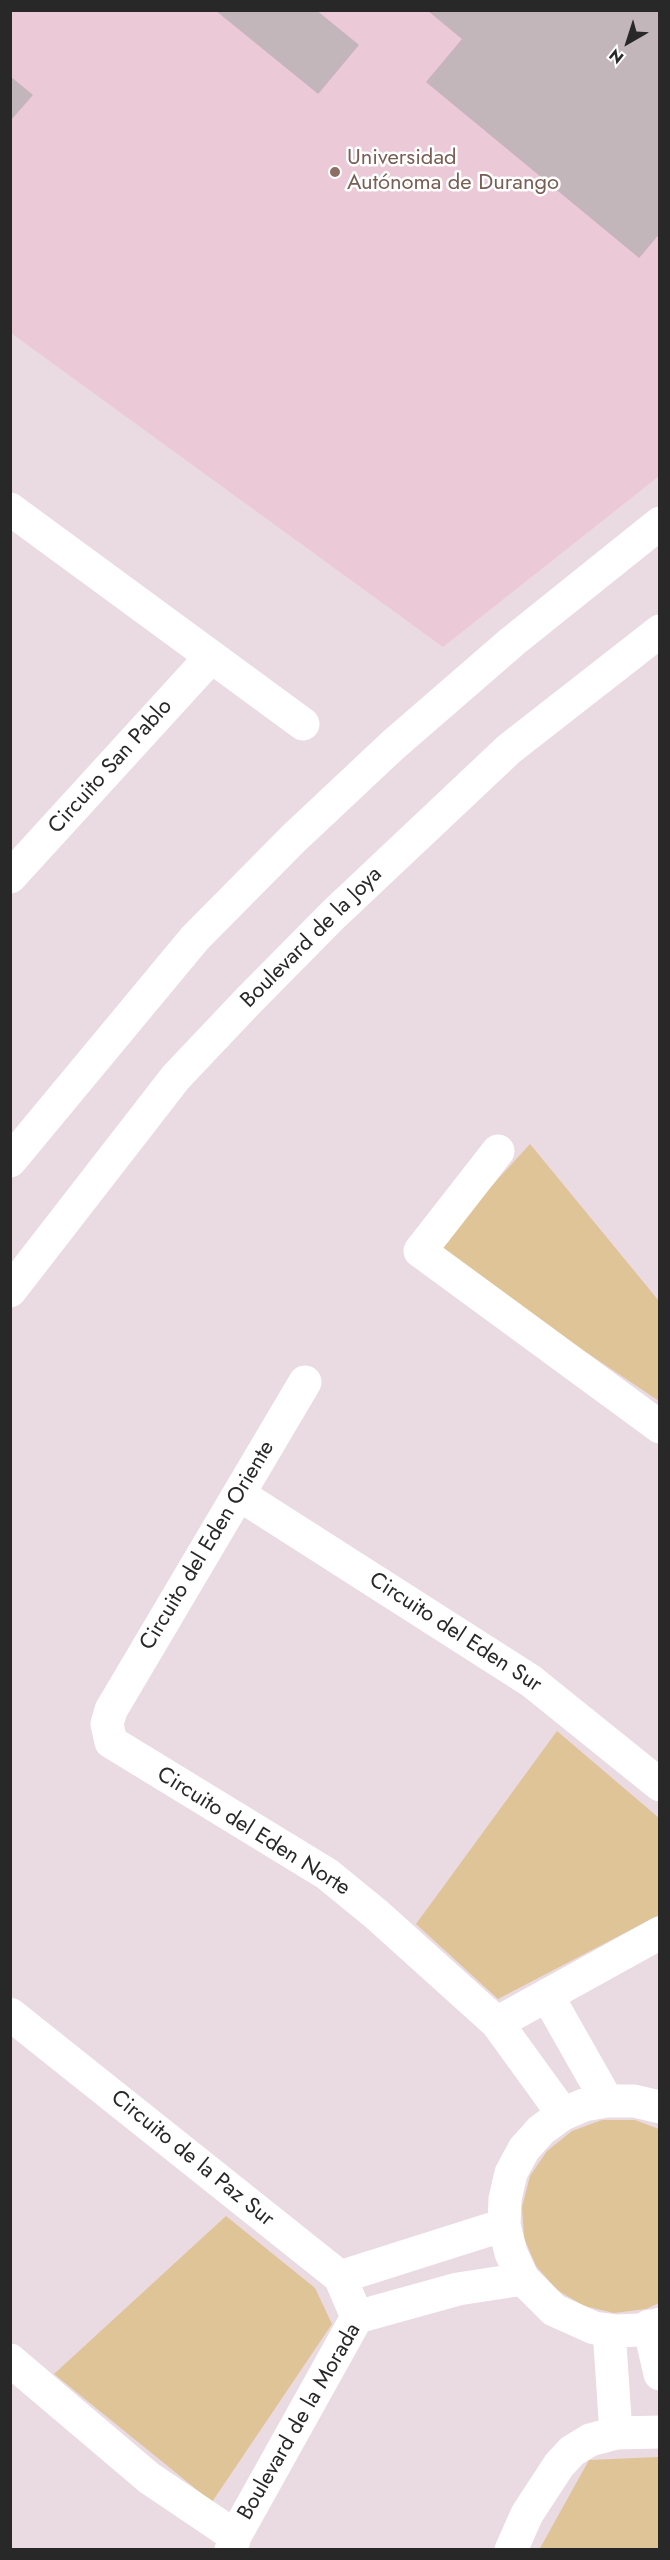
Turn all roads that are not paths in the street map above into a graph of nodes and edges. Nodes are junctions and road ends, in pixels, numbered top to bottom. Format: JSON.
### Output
{"nodes":[{"id":1,"x":10,"y":509,"type":"edge"},
{"id":2,"x":660,"y":523,"type":"edge"},
{"id":3,"x":660,"y":631,"type":"edge"},
{"id":4,"x":211,"y":657,"type":"junction"},
{"id":5,"x":303,"y":724,"type":"dead end"},
{"id":6,"x":10,"y":877,"type":"edge"},
{"id":7,"x":498,"y":1151,"type":"dead end"},
{"id":8,"x":10,"y":1161,"type":"edge"},
{"id":9,"x":10,"y":1291,"type":"edge"},
{"id":10,"x":305,"y":1382,"type":"dead end"},
{"id":11,"x":660,"y":1427,"type":"edge"},
{"id":12,"x":240,"y":1495,"type":"junction"},
{"id":13,"x":111,"y":1710,"type":"joint"},
{"id":14,"x":660,"y":1785,"type":"edge"},
{"id":15,"x":660,"y":1933,"type":"edge"},
{"id":16,"x":547,"y":1995,"type":"junction"},
{"id":17,"x":10,"y":2014,"type":"edge"},
{"id":18,"x":497,"y":2023,"type":"junction"},
{"id":19,"x":607,"y":2101,"type":"junction"},
{"id":20,"x":660,"y":2107,"type":"edge"},
{"id":21,"x":562,"y":2114,"type":"junction"},
{"id":22,"x":504,"y":2225,"type":"junction"},
{"id":23,"x":340,"y":2277,"type":"junction"},
{"id":24,"x":523,"y":2278,"type":"junction"},
{"id":25,"x":357,"y":2317,"type":"junction"},
{"id":26,"x":654,"y":2325,"type":"edge"},
{"id":27,"x":609,"y":2330,"type":"junction"},
{"id":28,"x":10,"y":2360,"type":"edge"},
{"id":29,"x":660,"y":2374,"type":"edge"},
{"id":30,"x":660,"y":2432,"type":"edge"},
{"id":31,"x":616,"y":2433,"type":"junction"},
{"id":32,"x":233,"y":2543,"type":"edge"},
{"id":33,"x":511,"y":2550,"type":"edge"}],
"edges":[{"from":1,"to":4,"type":"street"},
{"from":2,"to":8,"type":"street"},
{"from":3,"to":9,"type":"street","name":"Boulevard de la Joya"},
{"from":4,"to":5,"type":"street"},
{"from":4,"to":6,"type":"street","name":"Circuito San Pablo"},
{"from":7,"to":11,"type":"street"},
{"from":10,"to":12,"type":"street","name":"Circuito del Eden Oriente"},
{"from":12,"to":13,"type":"street","name":"Circuito del Eden Oriente"},
{"from":12,"to":14,"type":"street","name":"Circuito del Eden Sur"},
{"from":13,"to":18,"type":"street","name":"Circuito del Eden Norte"},
{"from":15,"to":16,"type":"street"},
{"from":16,"to":18,"type":"street"},
{"from":16,"to":19,"type":"street"},
{"from":17,"to":23,"type":"street","name":"Circuito de la Paz Sur"},
{"from":18,"to":21,"type":"street"},
{"from":19,"to":20,"type":"street"},
{"from":19,"to":21,"type":"street"},
{"from":21,"to":22,"type":"street"},
{"from":22,"to":23,"type":"street"},
{"from":22,"to":24,"type":"street"},
{"from":23,"to":25,"type":"street","name":"Circuito de la Paz Sur"},
{"from":24,"to":25,"type":"street","name":"Boulevard de la Morada"},
{"from":24,"to":27,"type":"street"},
{"from":25,"to":32,"type":"street","name":"Boulevard de la Morada"},
{"from":26,"to":27,"type":"street"},
{"from":26,"to":29,"type":"street"},
{"from":27,"to":31,"type":"street"},
{"from":28,"to":32,"type":"street"},
{"from":30,"to":31,"type":"street"},
{"from":31,"to":33,"type":"street"}]}
